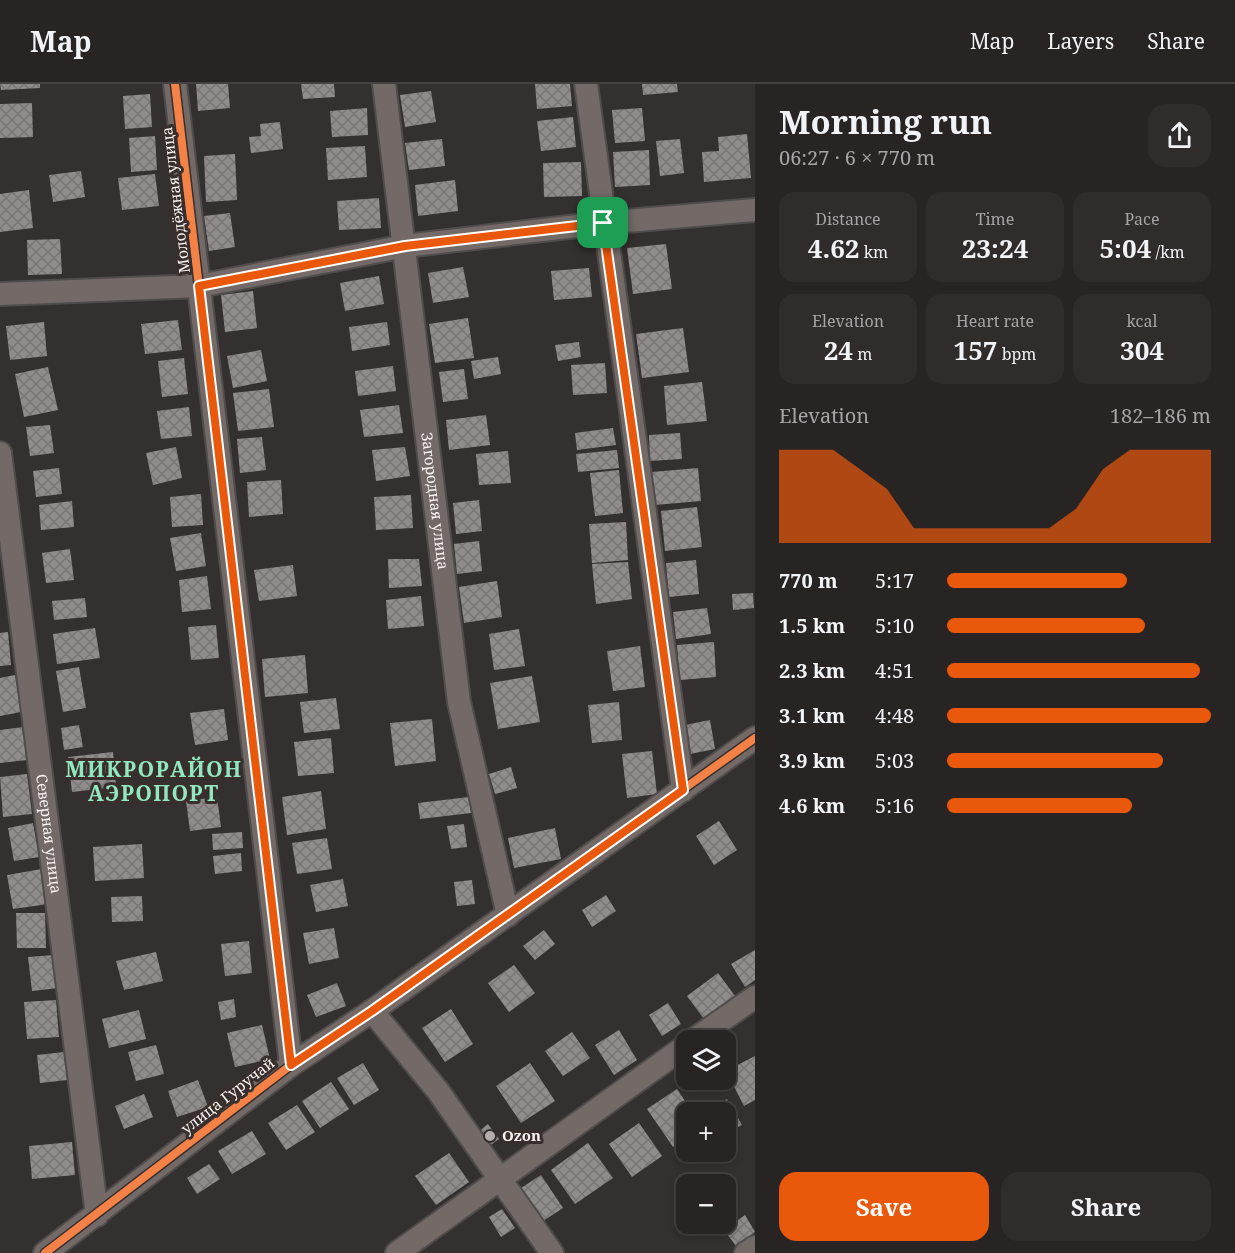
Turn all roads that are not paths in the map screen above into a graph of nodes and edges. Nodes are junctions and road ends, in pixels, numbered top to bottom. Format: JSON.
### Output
{"nodes":[{"id":1,"x":176,"y":84,"type":"edge"},
{"id":2,"x":384,"y":84,"type":"edge"},
{"id":3,"x":586,"y":84,"type":"edge"},
{"id":4,"x":755,"y":210,"type":"edge"},
{"id":5,"x":603,"y":223,"type":"junction"},
{"id":6,"x":405,"y":246,"type":"junction"},
{"id":7,"x":199,"y":286,"type":"junction"},
{"id":8,"x":0,"y":294,"type":"edge"},
{"id":9,"x":0,"y":453,"type":"edge"},
{"id":10,"x":755,"y":738,"type":"edge"},
{"id":11,"x":683,"y":790,"type":"junction"},
{"id":12,"x":508,"y":915,"type":"junction"},
{"id":13,"x":755,"y":997,"type":"edge"},
{"id":14,"x":372,"y":1011,"type":"junction"},
{"id":15,"x":708,"y":1030,"type":"edge"},
{"id":16,"x":676,"y":1053,"type":"edge"},
{"id":17,"x":291,"y":1065,"type":"junction"},
{"id":18,"x":499,"y":1178,"type":"junction"},
{"id":19,"x":97,"y":1215,"type":"junction"},
{"id":20,"x":755,"y":1247,"type":"edge"},
{"id":21,"x":45,"y":1253,"type":"edge"},
{"id":22,"x":397,"y":1253,"type":"edge"},
{"id":23,"x":552,"y":1253,"type":"edge"},
{"id":24,"x":746,"y":1253,"type":"edge"}],
"edges":[{"from":1,"to":7,"type":"street","name":"Молодёжная улица"},
{"from":2,"to":6,"type":"street","name":"Загородная улица"},
{"from":3,"to":5,"type":"street"},
{"from":4,"to":5,"type":"street"},
{"from":5,"to":6,"type":"street"},
{"from":5,"to":11,"type":"street"},
{"from":6,"to":7,"type":"street"},
{"from":6,"to":12,"type":"street","name":"Загородная улица"},
{"from":7,"to":8,"type":"street"},
{"from":7,"to":17,"type":"street","name":"Молодёжная улица"},
{"from":9,"to":19,"type":"street","name":"Северная улица"},
{"from":10,"to":11,"type":"street","name":"улица Гуручай"},
{"from":11,"to":12,"type":"street","name":"улица Гуручай"},
{"from":12,"to":14,"type":"street","name":"улица Гуручай"},
{"from":13,"to":15,"type":"street"},
{"from":14,"to":17,"type":"street","name":"улица Гуручай"},
{"from":14,"to":18,"type":"street"},
{"from":16,"to":18,"type":"street"},
{"from":17,"to":19,"type":"street","name":"улица Гуручай"},
{"from":18,"to":22,"type":"street"},
{"from":18,"to":23,"type":"street"},
{"from":19,"to":21,"type":"street","name":"улица Гуручай"},
{"from":20,"to":24,"type":"street"}]}
